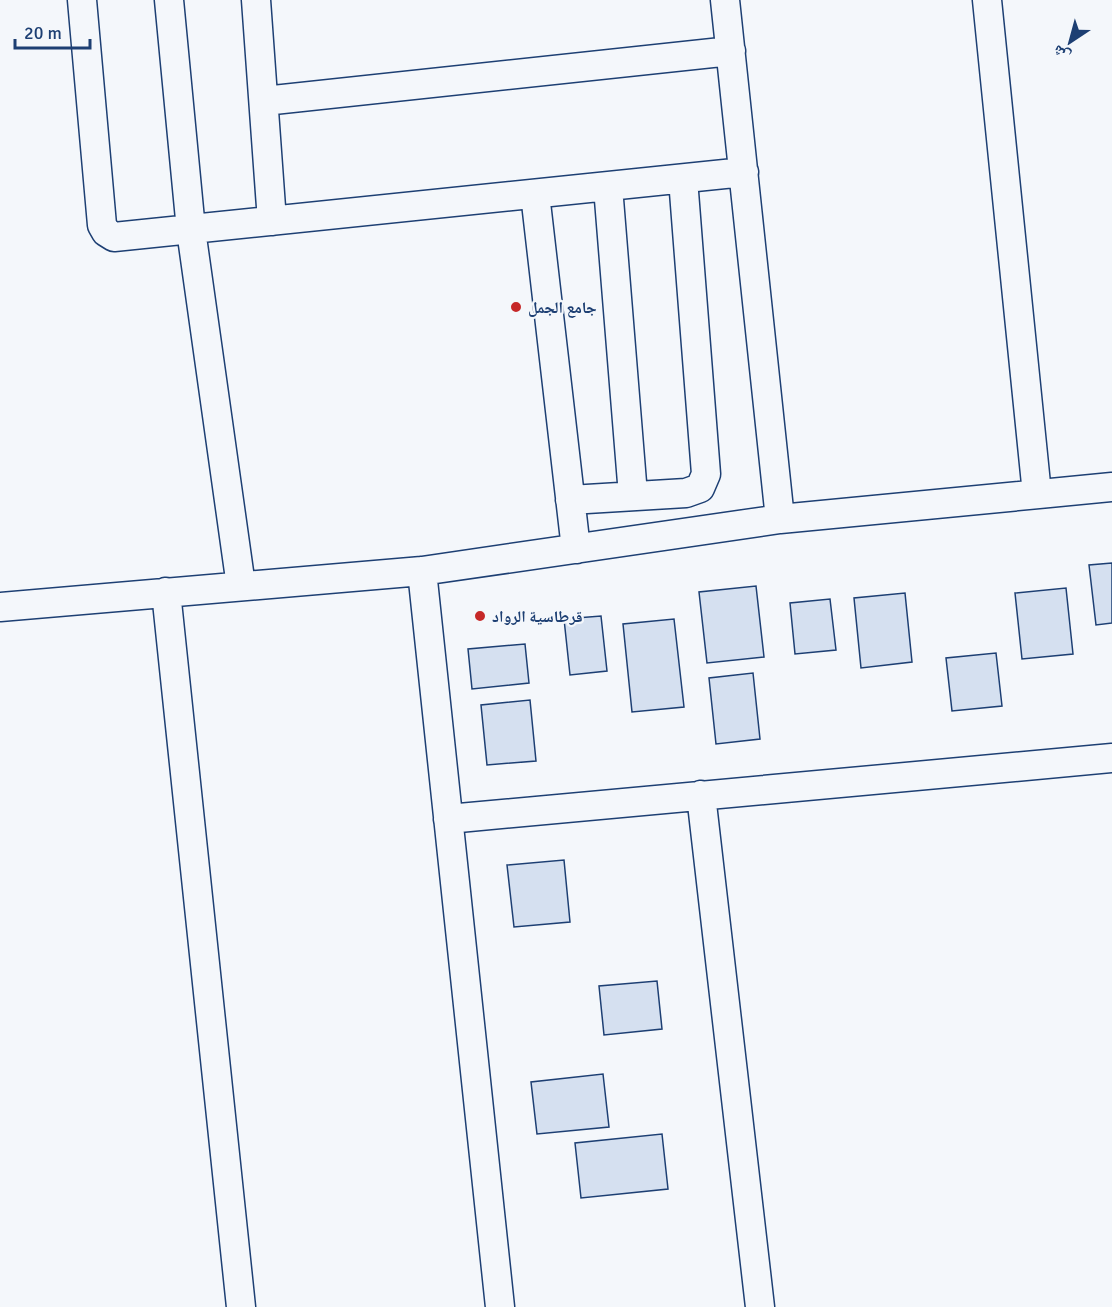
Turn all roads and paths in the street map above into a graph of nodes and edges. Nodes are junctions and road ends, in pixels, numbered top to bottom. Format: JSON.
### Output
{"nodes":[{"id":1,"x":82,"y":0,"type":"edge"},
{"id":2,"x":169,"y":0,"type":"edge"},
{"id":3,"x":256,"y":0,"type":"edge"},
{"id":4,"x":725,"y":0,"type":"edge"},
{"id":5,"x":987,"y":0,"type":"edge"},
{"id":6,"x":731,"y":51,"type":"junction"},
{"id":7,"x":264,"y":101,"type":"junction"},
{"id":8,"x":744,"y":172,"type":"junction"},
{"id":9,"x":683,"y":179,"type":"junction"},
{"id":10,"x":608,"y":187,"type":"junction"},
{"id":11,"x":535,"y":194,"type":"junction"},
{"id":12,"x":272,"y":221,"type":"junction"},
{"id":13,"x":192,"y":230,"type":"junction"},
{"id":14,"x":1112,"y":487,"type":"edge"},
{"id":15,"x":1037,"y":494,"type":"junction"},
{"id":16,"x":633,"y":495,"type":"junction"},
{"id":17,"x":570,"y":500,"type":"junction"},
{"id":18,"x":780,"y":519,"type":"junction"},
{"id":19,"x":576,"y":549,"type":"junction"},
{"id":20,"x":422,"y":571,"type":"junction"},
{"id":21,"x":241,"y":586,"type":"junction"},
{"id":22,"x":166,"y":592,"type":"junction"},
{"id":23,"x":0,"y":607,"type":"edge"},
{"id":24,"x":1112,"y":758,"type":"edge"},
{"id":25,"x":701,"y":795,"type":"junction"},
{"id":26,"x":448,"y":819,"type":"junction"},
{"id":27,"x":242,"y":1307,"type":"edge"},
{"id":28,"x":500,"y":1307,"type":"edge"},
{"id":29,"x":760,"y":1307,"type":"edge"}],
"edges":[{"from":1,"to":13,"type":"street"},
{"from":2,"to":13,"type":"street"},
{"from":3,"to":7,"type":"street"},
{"from":4,"to":6,"type":"street"},
{"from":5,"to":15,"type":"street"},
{"from":6,"to":7,"type":"street"},
{"from":6,"to":8,"type":"street"},
{"from":7,"to":12,"type":"street"},
{"from":8,"to":9,"type":"street"},
{"from":8,"to":18,"type":"street"},
{"from":9,"to":10,"type":"street"},
{"from":9,"to":16,"type":"street"},
{"from":10,"to":11,"type":"street"},
{"from":10,"to":16,"type":"street"},
{"from":11,"to":12,"type":"street"},
{"from":11,"to":17,"type":"street"},
{"from":12,"to":13,"type":"street"},
{"from":13,"to":21,"type":"street"},
{"from":14,"to":15,"type":"street"},
{"from":15,"to":18,"type":"street"},
{"from":16,"to":17,"type":"street"},
{"from":17,"to":19,"type":"street"},
{"from":18,"to":19,"type":"street"},
{"from":19,"to":20,"type":"street"},
{"from":20,"to":21,"type":"street"},
{"from":20,"to":26,"type":"street"},
{"from":21,"to":22,"type":"street"},
{"from":22,"to":23,"type":"street"},
{"from":22,"to":27,"type":"street"},
{"from":24,"to":25,"type":"street"},
{"from":25,"to":26,"type":"street"},
{"from":25,"to":29,"type":"street"},
{"from":26,"to":28,"type":"street"}]}
